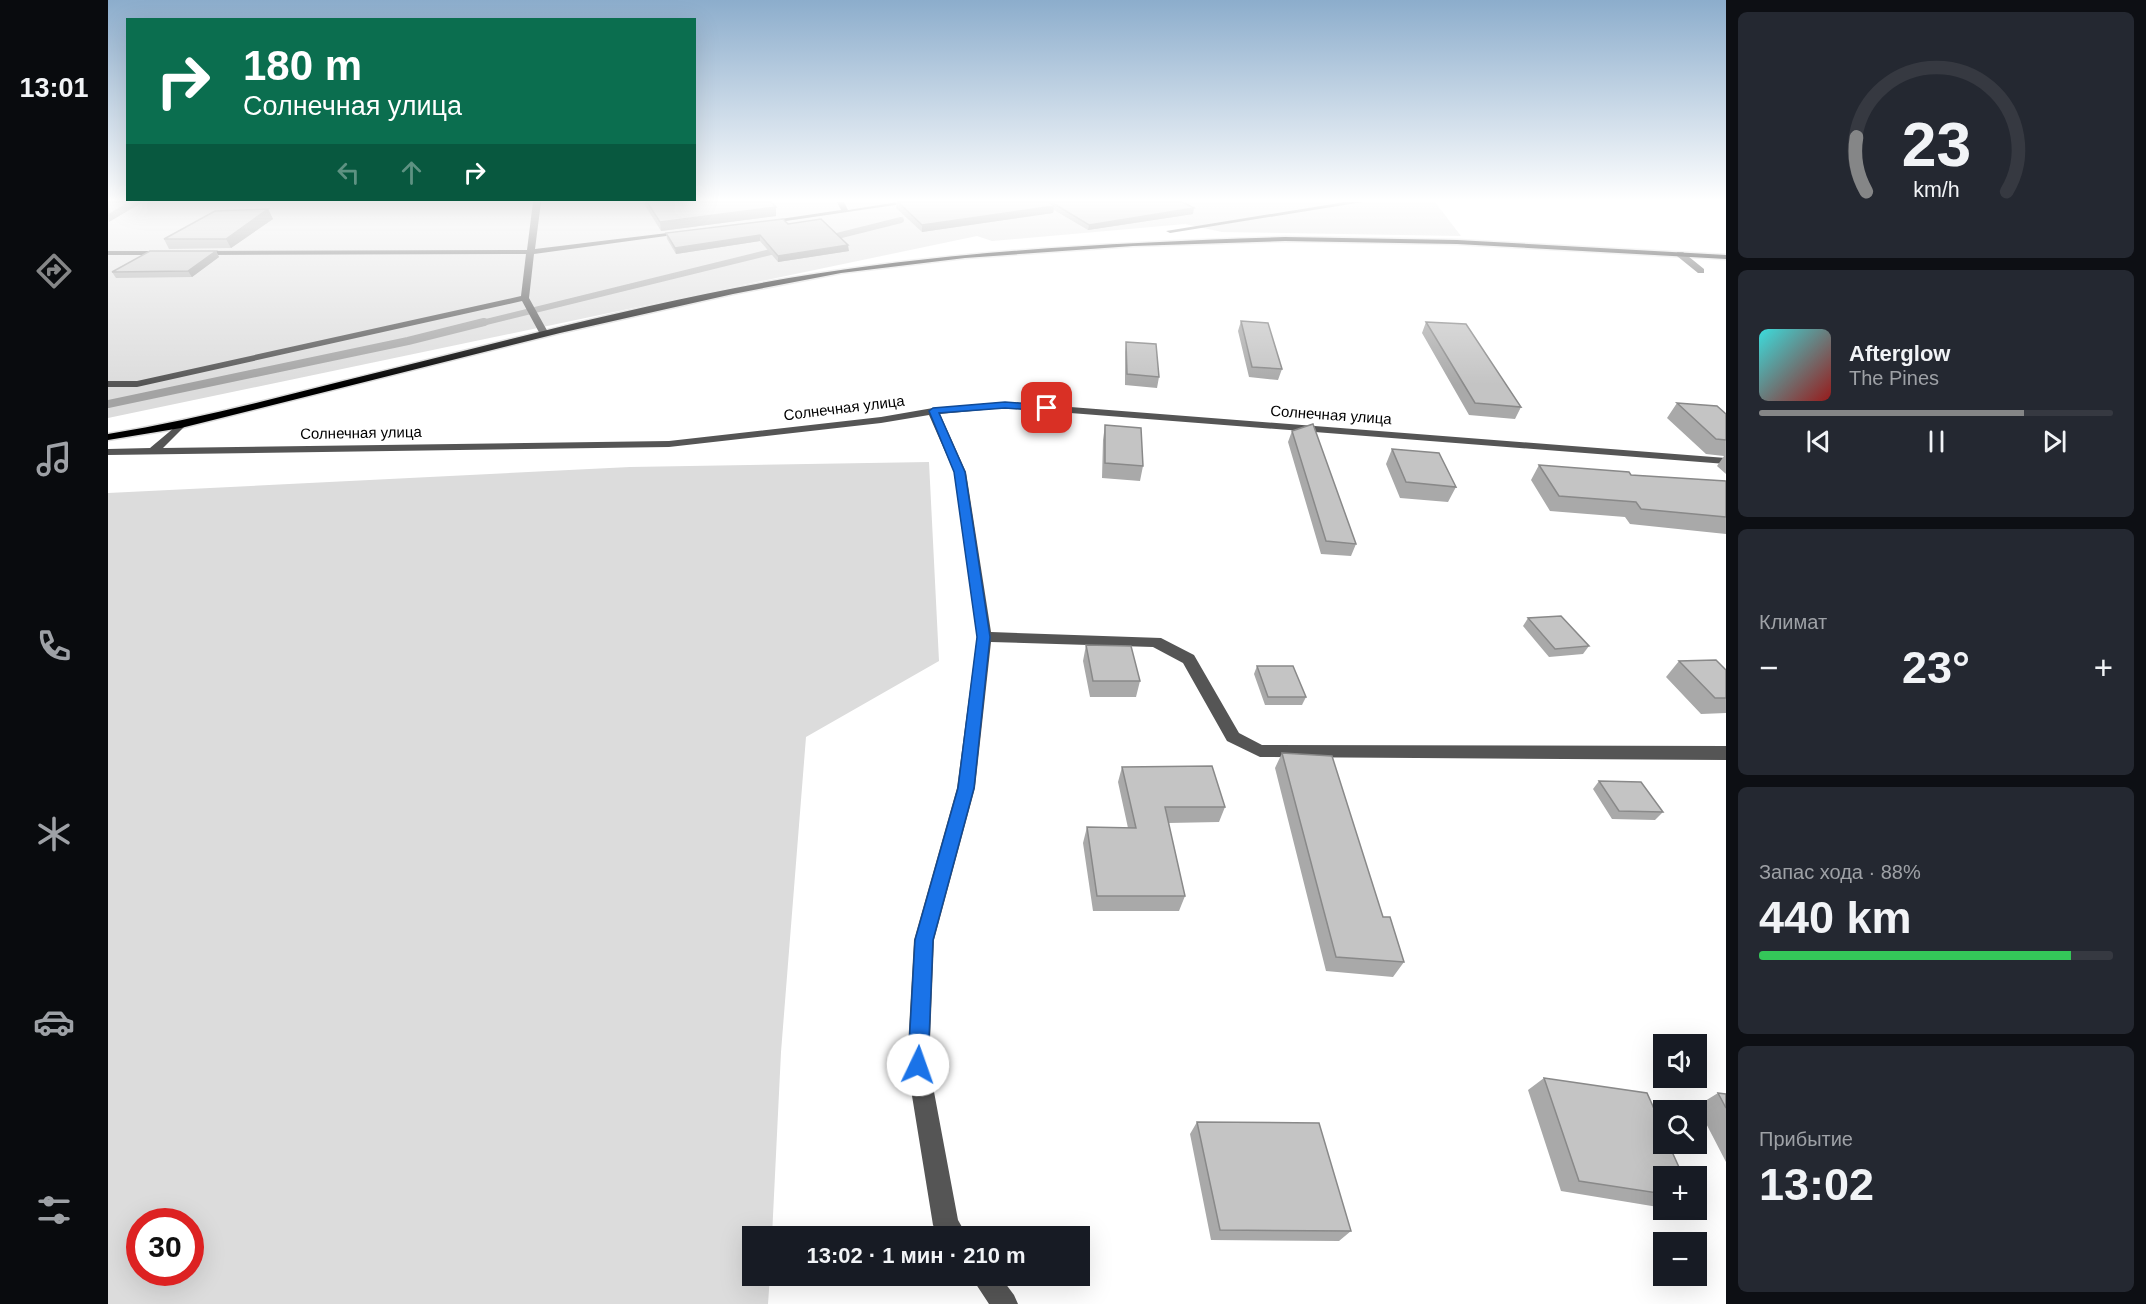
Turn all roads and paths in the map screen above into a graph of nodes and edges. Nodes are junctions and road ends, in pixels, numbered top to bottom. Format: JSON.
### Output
{"nodes":[{"id":1,"x":530,"y":263,"type":"edge"},
{"id":2,"x":912,"y":263,"type":"edge"},
{"id":3,"x":1690,"y":263,"type":"edge"},
{"id":4,"x":1701,"y":272,"type":"dead end"},
{"id":5,"x":525,"y":297,"type":"junction"},
{"id":6,"x":544,"y":334,"type":"junction"},
{"id":7,"x":108,"y":384,"type":"edge"},
{"id":8,"x":933,"y":411,"type":"junction"},
{"id":9,"x":181,"y":425,"type":"junction"},
{"id":10,"x":108,"y":437,"type":"edge"},
{"id":11,"x":153,"y":451,"type":"junction"},
{"id":12,"x":108,"y":452,"type":"edge"},
{"id":13,"x":1726,"y":461,"type":"edge"},
{"id":14,"x":984,"y":637,"type":"junction"},
{"id":15,"x":1726,"y":753,"type":"edge"},
{"id":16,"x":947,"y":1226,"type":"edge"},
{"id":17,"x":991,"y":1286,"type":"edge"},
{"id":18,"x":1005,"y":1304,"type":"edge"}],
"edges":[{"from":1,"to":5,"type":"street"},
{"from":2,"to":6,"type":"main road"},
{"from":3,"to":4,"type":"street"},
{"from":5,"to":6,"type":"street"},
{"from":5,"to":7,"type":"street"},
{"from":6,"to":9,"type":"main road"},
{"from":8,"to":11,"type":"street","name":"Солнечная улица"},
{"from":8,"to":13,"type":"street","name":"Солнечная улица"},
{"from":8,"to":14,"type":"street"},
{"from":9,"to":10,"type":"main road"},
{"from":9,"to":11,"type":"street"},
{"from":11,"to":12,"type":"street","name":"Солнечная улица"},
{"from":14,"to":15,"type":"street"},
{"from":14,"to":16,"type":"street"},
{"from":17,"to":18,"type":"street"}]}
